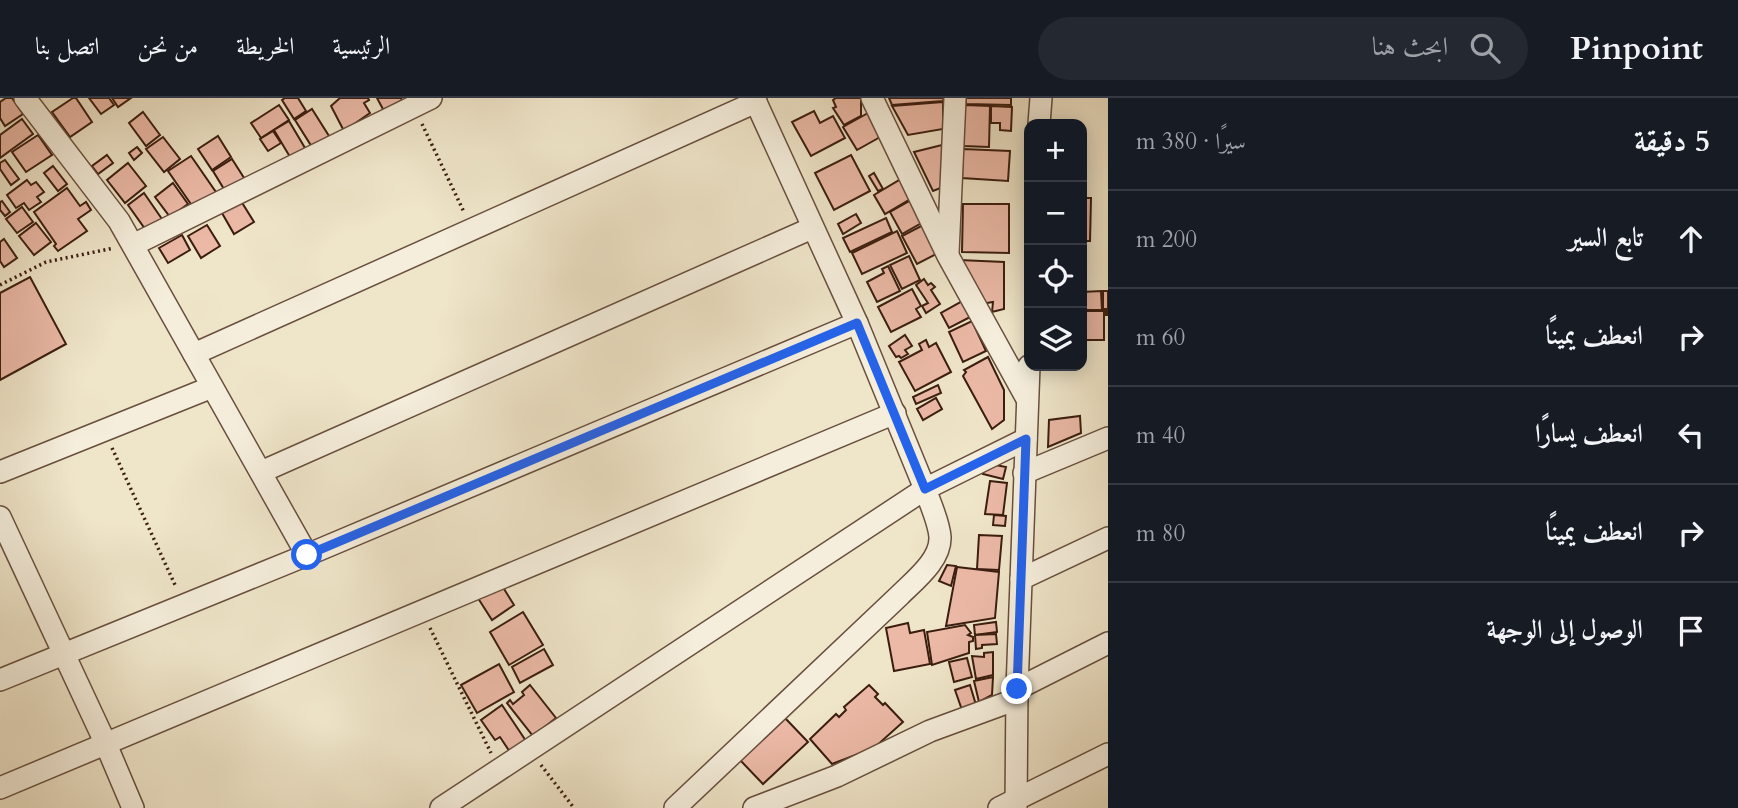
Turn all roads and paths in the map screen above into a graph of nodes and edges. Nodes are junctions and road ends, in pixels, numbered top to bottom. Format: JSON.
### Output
{"nodes":[{"id":1,"x":25,"y":98,"type":"edge"},
{"id":2,"x":872,"y":98,"type":"edge"},
{"id":3,"x":955,"y":98,"type":"edge"},
{"id":4,"x":1041,"y":98,"type":"edge"},
{"id":5,"x":755,"y":100,"type":"edge"},
{"id":6,"x":422,"y":102,"type":"edge"},
{"id":7,"x":1040,"y":119,"type":"edge"},
{"id":8,"x":812,"y":228,"type":"junction"},
{"id":9,"x":472,"y":229,"type":"junction"},
{"id":10,"x":133,"y":245,"type":"junction"},
{"id":11,"x":948,"y":256,"type":"junction"},
{"id":12,"x":0,"y":285,"type":"edge"},
{"id":13,"x":857,"y":323,"type":"junction"},
{"id":14,"x":194,"y":354,"type":"junction"},
{"id":15,"x":1029,"y":371,"type":"edge"},
{"id":16,"x":212,"y":387,"type":"junction"},
{"id":17,"x":1028,"y":401,"type":"junction"},
{"id":18,"x":894,"y":413,"type":"junction"},
{"id":19,"x":104,"y":430,"type":"junction"},
{"id":20,"x":1026,"y":439,"type":"junction"},
{"id":21,"x":1108,"y":439,"type":"edge"},
{"id":22,"x":0,"y":472,"type":"edge"},
{"id":23,"x":261,"y":472,"type":"junction"},
{"id":24,"x":1024,"y":473,"type":"junction"},
{"id":25,"x":925,"y":489,"type":"junction"},
{"id":26,"x":0,"y":517,"type":"edge"},
{"id":27,"x":1108,"y":538,"type":"edge"},
{"id":28,"x":307,"y":555,"type":"junction"},
{"id":29,"x":1021,"y":579,"type":"junction"},
{"id":30,"x":184,"y":605,"type":"junction"},
{"id":31,"x":421,"y":610,"type":"junction"},
{"id":32,"x":1108,"y":643,"type":"edge"},
{"id":33,"x":62,"y":654,"type":"junction"},
{"id":34,"x":0,"y":680,"type":"edge"},
{"id":35,"x":1017,"y":694,"type":"junction"},
{"id":36,"x":105,"y":742,"type":"junction"},
{"id":37,"x":529,"y":750,"type":"junction"},
{"id":38,"x":1108,"y":754,"type":"edge"},
{"id":39,"x":499,"y":770,"type":"junction"},
{"id":40,"x":0,"y":788,"type":"edge"},
{"id":41,"x":1010,"y":805,"type":"edge"},
{"id":42,"x":133,"y":808,"type":"edge"},
{"id":43,"x":441,"y":808,"type":"edge"},
{"id":44,"x":573,"y":808,"type":"edge"},
{"id":45,"x":675,"y":808,"type":"edge"},
{"id":46,"x":754,"y":808,"type":"edge"}],
"edges":[{"from":1,"to":10,"type":"street"},
{"from":2,"to":11,"type":"street"},
{"from":3,"to":11,"type":"street"},
{"from":4,"to":7,"type":"street"},
{"from":5,"to":8,"type":"street"},
{"from":5,"to":9,"type":"street"},
{"from":6,"to":9,"type":"path"},
{"from":6,"to":10,"type":"street"},
{"from":8,"to":13,"type":"street"},
{"from":8,"to":23,"type":"street"},
{"from":9,"to":14,"type":"street"},
{"from":10,"to":12,"type":"path"},
{"from":10,"to":14,"type":"street"},
{"from":11,"to":17,"type":"street"},
{"from":13,"to":18,"type":"street"},
{"from":13,"to":28,"type":"street"},
{"from":14,"to":16,"type":"street"},
{"from":15,"to":17,"type":"street"},
{"from":16,"to":19,"type":"street"},
{"from":16,"to":23,"type":"street"},
{"from":17,"to":20,"type":"street"},
{"from":18,"to":25,"type":"street"},
{"from":18,"to":31,"type":"street"},
{"from":19,"to":22,"type":"street"},
{"from":19,"to":30,"type":"path"},
{"from":20,"to":24,"type":"street"},
{"from":20,"to":25,"type":"street"},
{"from":21,"to":24,"type":"street"},
{"from":23,"to":28,"type":"street"},
{"from":24,"to":29,"type":"street"},
{"from":25,"to":37,"type":"street"},
{"from":25,"to":45,"type":"street"},
{"from":26,"to":33,"type":"street"},
{"from":27,"to":29,"type":"street"},
{"from":28,"to":30,"type":"street"},
{"from":29,"to":35,"type":"street"},
{"from":30,"to":33,"type":"street"},
{"from":31,"to":36,"type":"street"},
{"from":31,"to":39,"type":"path"},
{"from":32,"to":35,"type":"street"},
{"from":33,"to":34,"type":"street"},
{"from":33,"to":36,"type":"street"},
{"from":35,"to":41,"type":"street"},
{"from":35,"to":46,"type":"street"},
{"from":36,"to":40,"type":"street"},
{"from":36,"to":42,"type":"street"},
{"from":37,"to":39,"type":"street"},
{"from":37,"to":44,"type":"path"},
{"from":38,"to":41,"type":"street"},
{"from":39,"to":43,"type":"street"}]}
